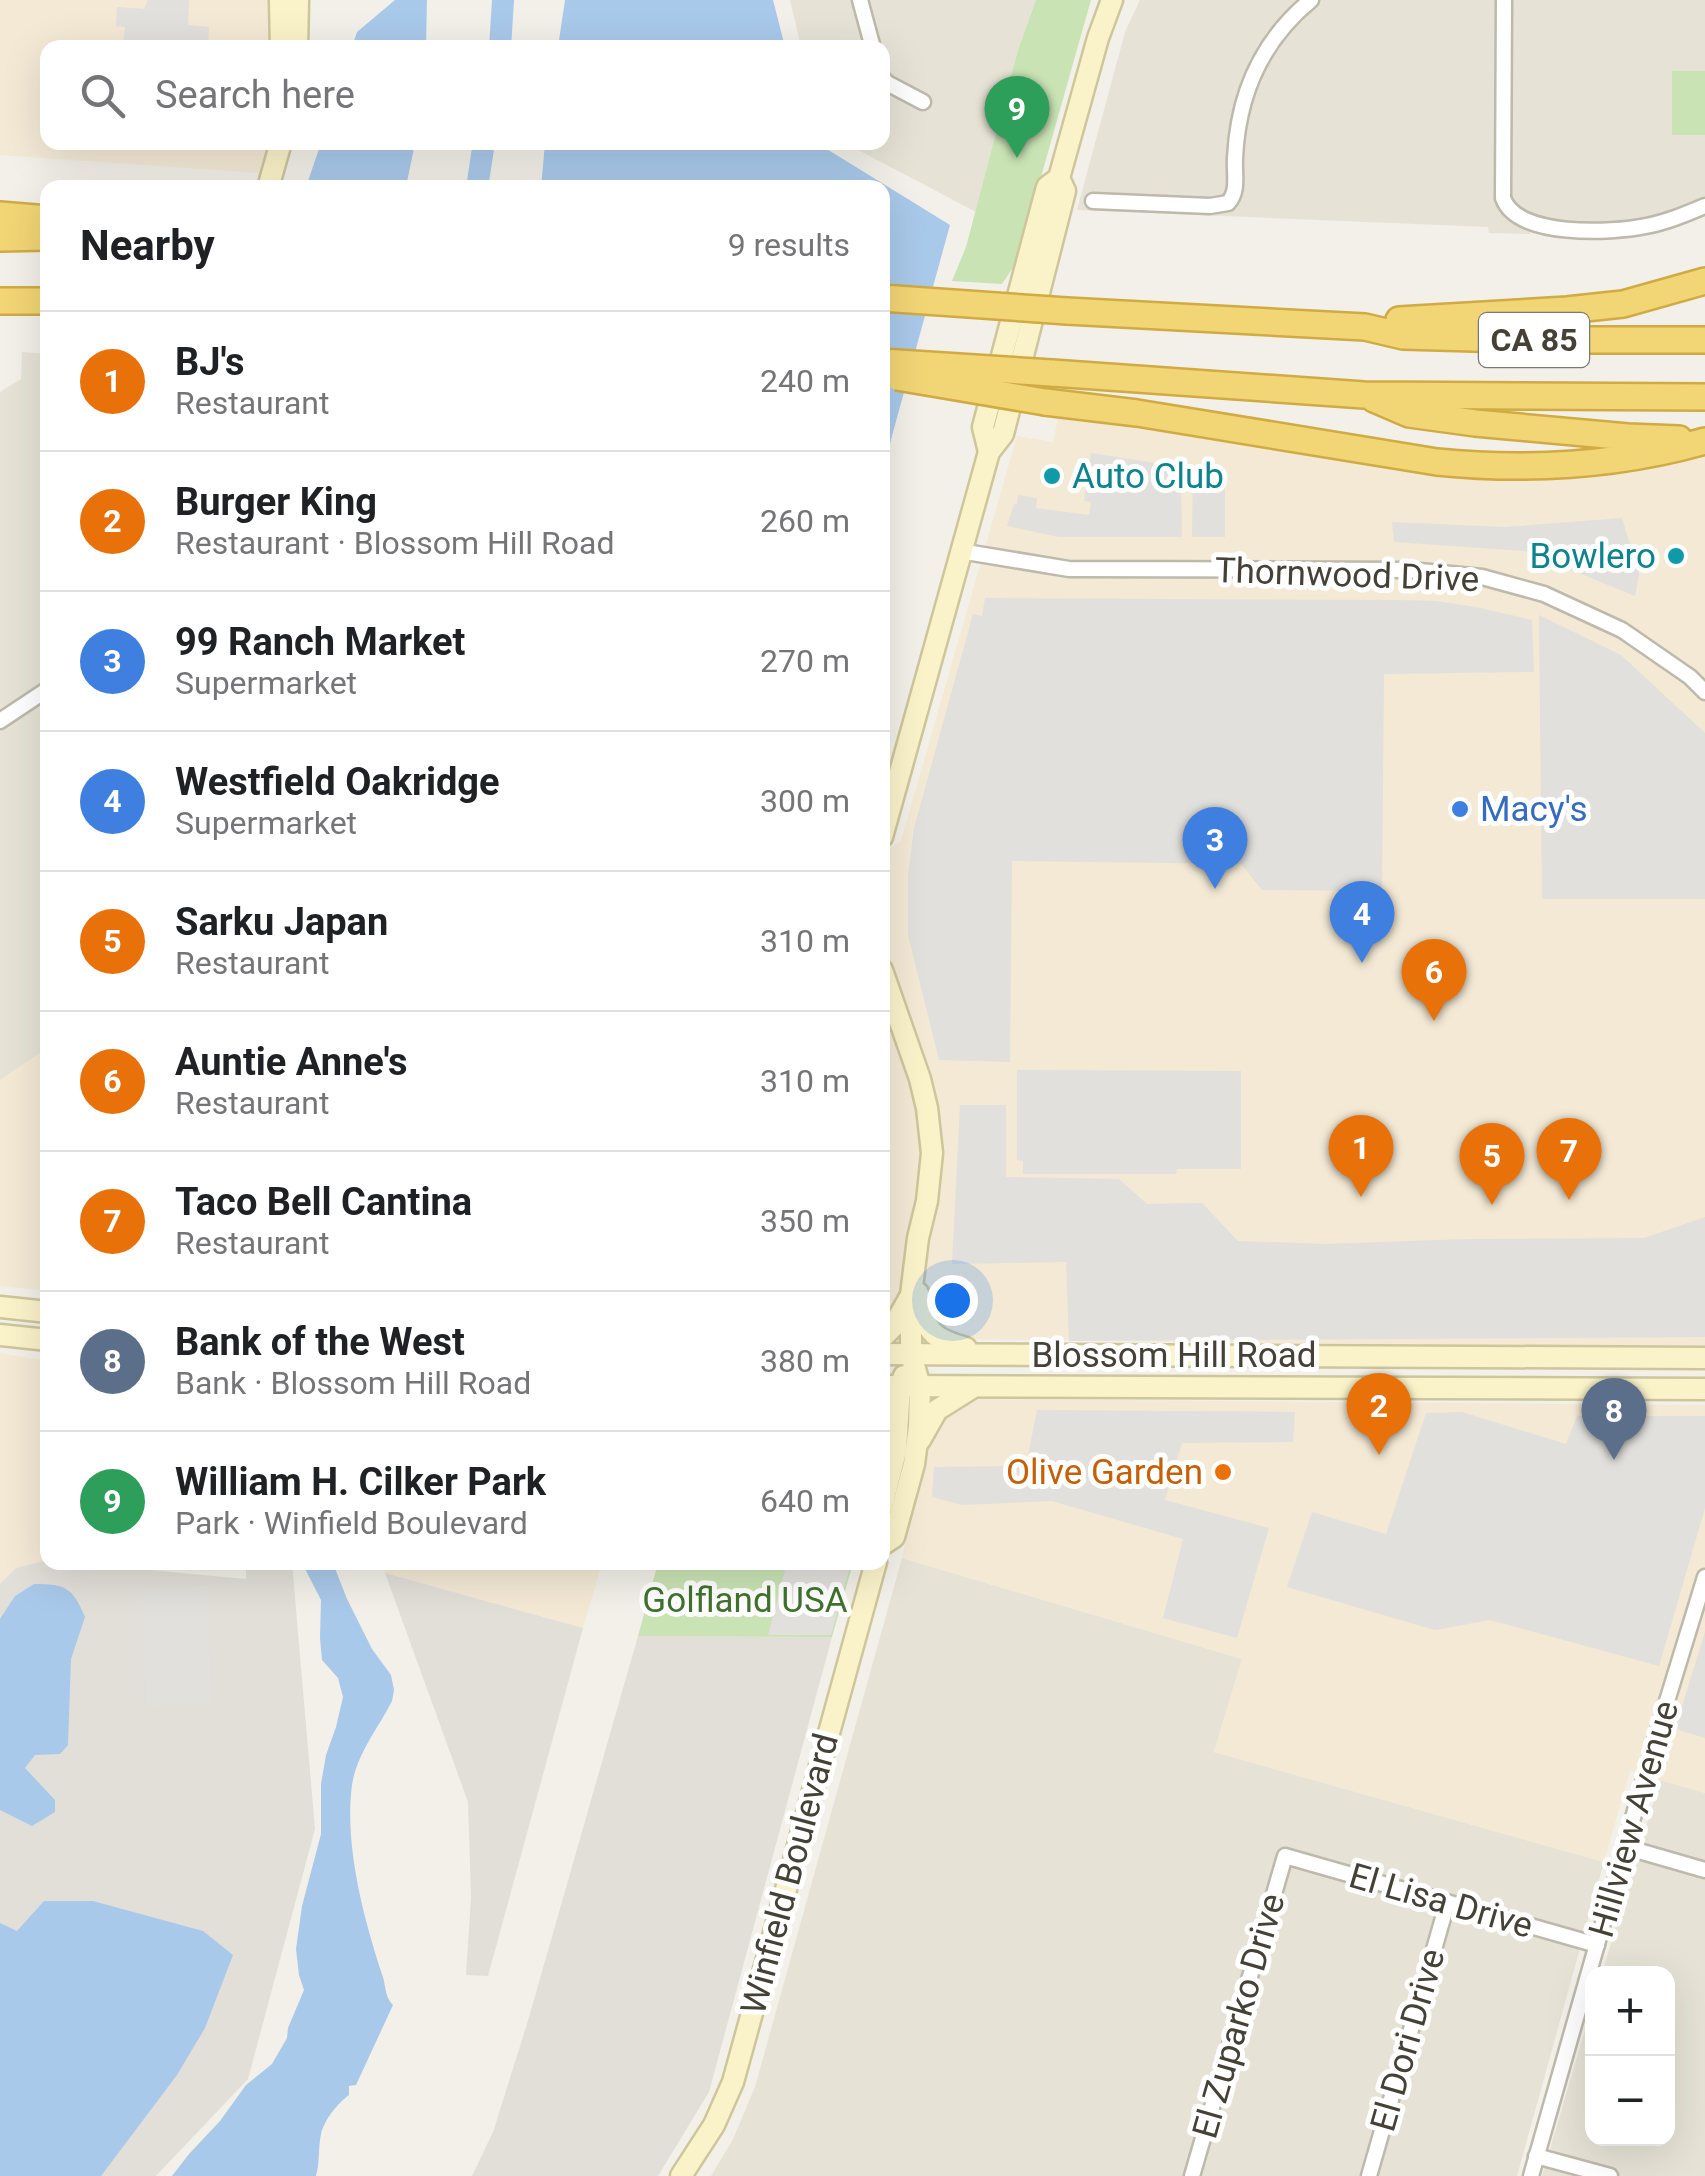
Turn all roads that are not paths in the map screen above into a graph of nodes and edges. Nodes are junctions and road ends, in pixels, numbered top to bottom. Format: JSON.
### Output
{"nodes":[{"id":1,"x":280,"y":0,"type":"edge"},
{"id":2,"x":298,"y":0,"type":"edge"},
{"id":3,"x":860,"y":0,"type":"edge"},
{"id":4,"x":1112,"y":0,"type":"edge"},
{"id":5,"x":1311,"y":0,"type":"edge"},
{"id":6,"x":1504,"y":0,"type":"edge"},
{"id":7,"x":280,"y":40,"type":"edge"},
{"id":8,"x":297,"y":40,"type":"edge"},
{"id":9,"x":871,"y":40,"type":"edge"},
{"id":10,"x":890,"y":84,"type":"edge"},
{"id":11,"x":924,"y":102,"type":"dead end"},
{"id":12,"x":279,"y":150,"type":"edge"},
{"id":13,"x":270,"y":180,"type":"edge"},
{"id":14,"x":1093,"y":201,"type":"dead end"},
{"id":15,"x":1705,"y":206,"type":"edge"},
{"id":16,"x":0,"y":215,"type":"edge"},
{"id":17,"x":40,"y":218,"type":"edge"},
{"id":18,"x":40,"y":237,"type":"edge"},
{"id":19,"x":0,"y":238,"type":"edge"},
{"id":20,"x":1705,"y":280,"type":"edge"},
{"id":21,"x":890,"y":299,"type":"edge"},
{"id":22,"x":0,"y":301,"type":"edge"},
{"id":23,"x":40,"y":301,"type":"edge"},
{"id":24,"x":1364,"y":328,"type":"junction"},
{"id":25,"x":1705,"y":340,"type":"edge"},
{"id":26,"x":890,"y":363,"type":"edge"},
{"id":27,"x":890,"y":375,"type":"edge"},
{"id":28,"x":1364,"y":394,"type":"junction"},
{"id":29,"x":1705,"y":397,"type":"edge"},
{"id":30,"x":1705,"y":440,"type":"edge"},
{"id":31,"x":960,"y":550,"type":"junction"},
{"id":32,"x":1705,"y":692,"type":"edge"},
{"id":33,"x":40,"y":694,"type":"edge"},
{"id":34,"x":0,"y":721,"type":"edge"},
{"id":35,"x":890,"y":808,"type":"edge"},
{"id":36,"x":890,"y":993,"type":"edge"},
{"id":37,"x":912,"y":1286,"type":"junction"},
{"id":38,"x":0,"y":1307,"type":"edge"},
{"id":39,"x":40,"y":1311,"type":"edge"},
{"id":40,"x":890,"y":1329,"type":"edge"},
{"id":41,"x":0,"y":1335,"type":"edge"},
{"id":42,"x":40,"y":1339,"type":"edge"},
{"id":43,"x":890,"y":1354,"type":"edge"},
{"id":44,"x":992,"y":1354,"type":"junction"},
{"id":45,"x":912,"y":1355,"type":"junction"},
{"id":46,"x":1705,"y":1358,"type":"edge"},
{"id":47,"x":901,"y":1386,"type":"edge"},
{"id":48,"x":975,"y":1387,"type":"junction"},
{"id":49,"x":1705,"y":1389,"type":"edge"},
{"id":50,"x":916,"y":1446,"type":"junction"},
{"id":51,"x":890,"y":1475,"type":"edge"},
{"id":52,"x":890,"y":1540,"type":"edge"},
{"id":53,"x":874,"y":1570,"type":"edge"},
{"id":54,"x":1705,"y":1577,"type":"edge"},
{"id":55,"x":1625,"y":1847,"type":"junction"},
{"id":56,"x":1285,"y":1856,"type":"joint"},
{"id":57,"x":1705,"y":1870,"type":"edge"},
{"id":58,"x":1447,"y":1904,"type":"junction"},
{"id":59,"x":1597,"y":1946,"type":"junction"},
{"id":60,"x":1536,"y":2156,"type":"junction"},
{"id":61,"x":681,"y":2176,"type":"edge"},
{"id":62,"x":1192,"y":2176,"type":"edge"},
{"id":63,"x":1368,"y":2176,"type":"edge"},
{"id":64,"x":1531,"y":2176,"type":"edge"},
{"id":65,"x":1610,"y":2176,"type":"edge"}],
"edges":[{"from":1,"to":7,"type":"street"},
{"from":2,"to":8,"type":"street"},
{"from":3,"to":9,"type":"street"},
{"from":4,"to":31,"type":"street"},
{"from":5,"to":14,"type":"street"},
{"from":6,"to":15,"type":"street"},
{"from":10,"to":11,"type":"street"},
{"from":12,"to":13,"type":"street"},
{"from":16,"to":17,"type":"highway"},
{"from":18,"to":19,"type":"highway"},
{"from":20,"to":24,"type":"highway"},
{"from":21,"to":24,"type":"highway","number":"CA 85","bridge":true},
{"from":22,"to":23,"type":"highway"},
{"from":24,"to":25,"type":"highway","number":"CA 85"},
{"from":26,"to":28,"type":"highway","number":"CA 85","bridge":true},
{"from":27,"to":30,"type":"highway","bridge":true},
{"from":28,"to":29,"type":"highway","number":"CA 85"},
{"from":28,"to":30,"type":"highway"},
{"from":31,"to":32,"type":"street","name":"Thornwood Drive"},
{"from":31,"to":35,"type":"street"},
{"from":33,"to":34,"type":"street"},
{"from":36,"to":37,"type":"street"},
{"from":37,"to":40,"type":"street"},
{"from":37,"to":44,"type":"street"},
{"from":37,"to":45,"type":"street"},
{"from":38,"to":39,"type":"street"},
{"from":41,"to":42,"type":"street"},
{"from":43,"to":45,"type":"street","name":"Blossom Hill Road"},
{"from":44,"to":45,"type":"street","name":"Blossom Hill Road"},
{"from":44,"to":46,"type":"street","name":"Blossom Hill Road"},
{"from":45,"to":47,"type":"street"},
{"from":47,"to":48,"type":"street","name":"Blossom Hill Road"},
{"from":47,"to":50,"type":"street"},
{"from":47,"to":51,"type":"street"},
{"from":48,"to":49,"type":"street","name":"Blossom Hill Road"},
{"from":48,"to":50,"type":"street"},
{"from":50,"to":52,"type":"street"},
{"from":53,"to":61,"type":"street","name":"Winfield Boulevard"},
{"from":54,"to":55,"type":"street","name":"Hillview Avenue"},
{"from":55,"to":57,"type":"street"},
{"from":55,"to":59,"type":"street","name":"Hillview Avenue"},
{"from":56,"to":58,"type":"street","name":"El Lisa Drive"},
{"from":56,"to":62,"type":"street","name":"El Zuparko Drive"},
{"from":58,"to":59,"type":"street","name":"El Lisa Drive"},
{"from":58,"to":63,"type":"street","name":"El Dori Drive"},
{"from":59,"to":60,"type":"street","name":"Hillview Avenue"},
{"from":60,"to":64,"type":"street","name":"Hillview Avenue"},
{"from":60,"to":65,"type":"street"}]}
